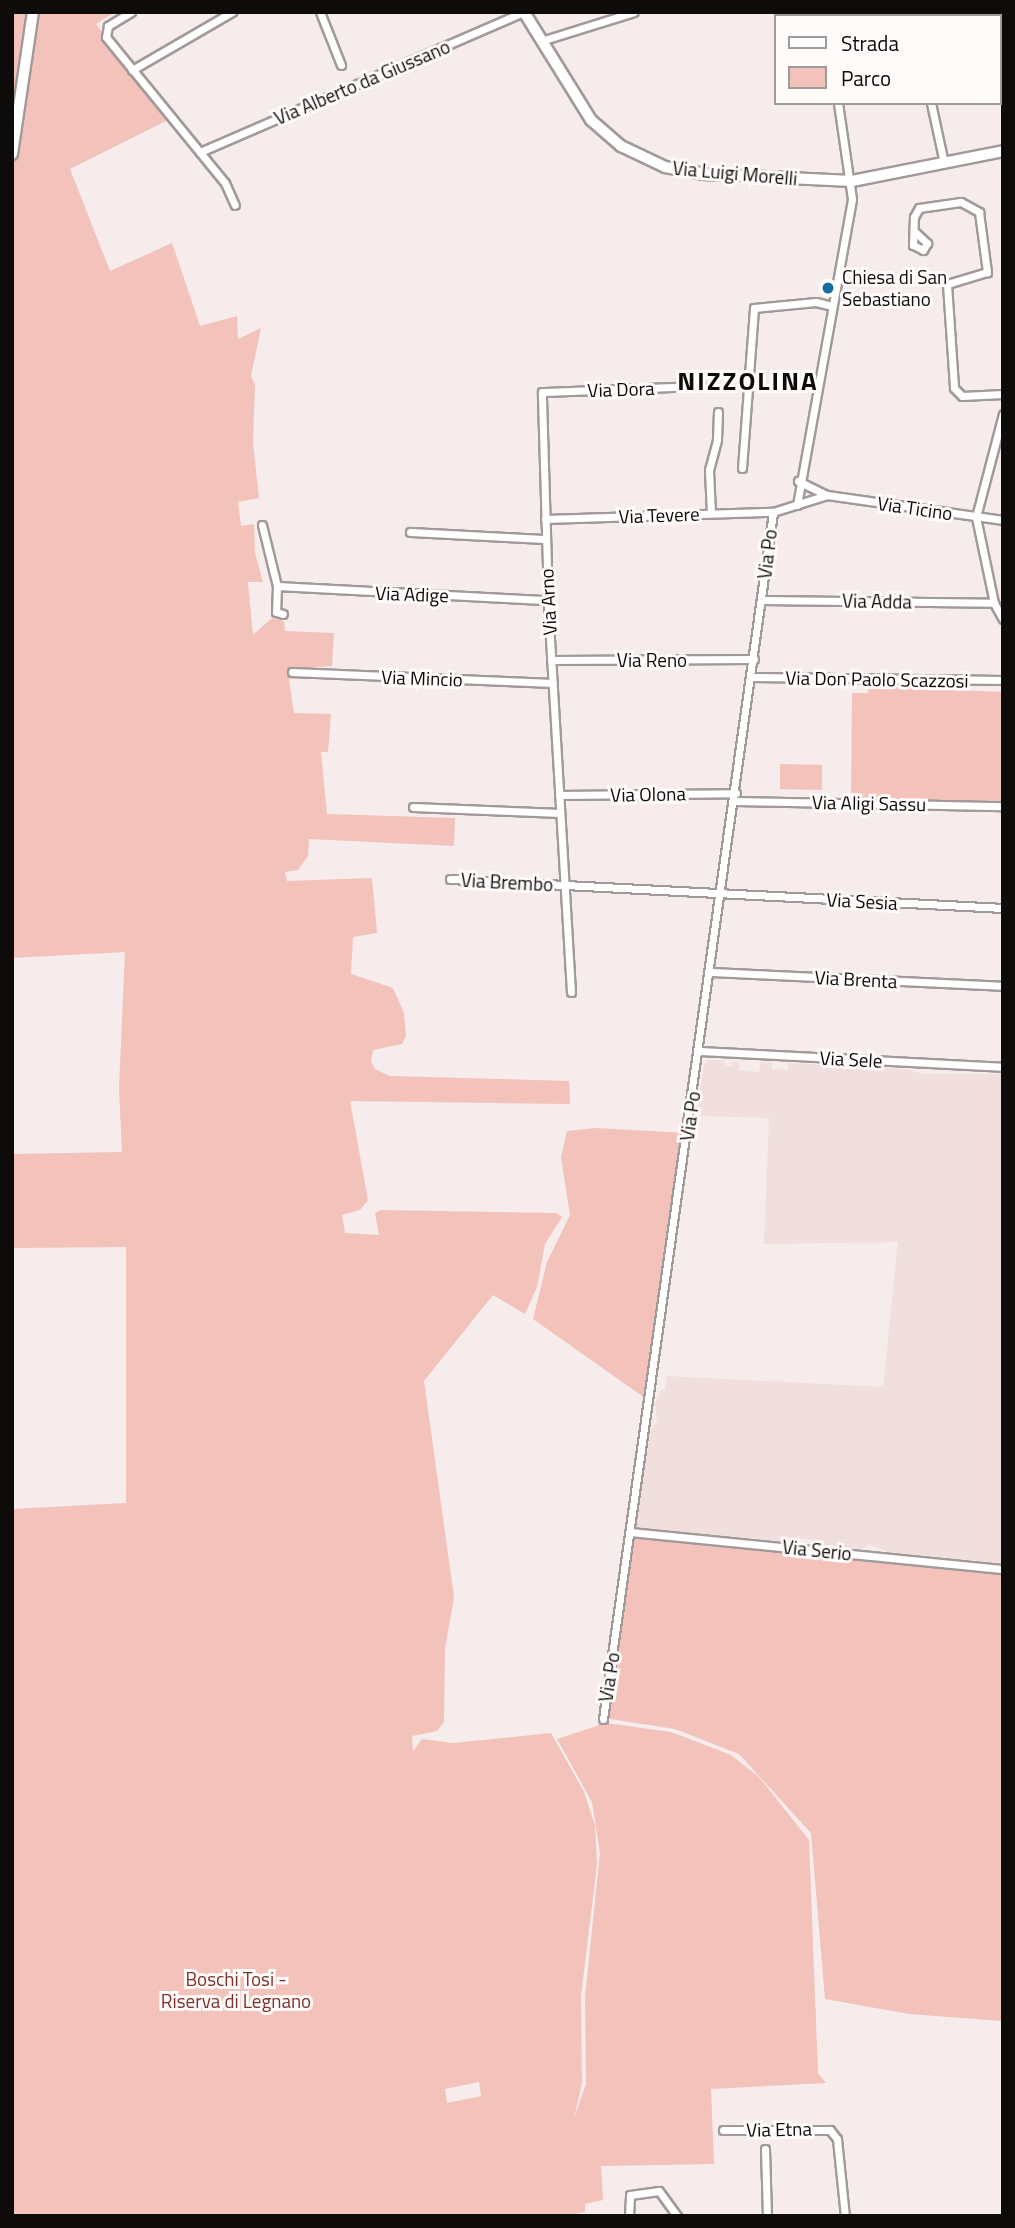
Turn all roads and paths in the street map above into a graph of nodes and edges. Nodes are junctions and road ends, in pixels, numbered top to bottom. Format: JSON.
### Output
{"nodes":[{"id":1,"x":33,"y":12,"type":"edge"},
{"id":2,"x":131,"y":12,"type":"edge"},
{"id":3,"x":232,"y":12,"type":"edge"},
{"id":4,"x":320,"y":12,"type":"edge"},
{"id":5,"x":524,"y":12,"type":"edge"},
{"id":6,"x":634,"y":12,"type":"edge"},
{"id":7,"x":541,"y":41,"type":"junction"},
{"id":8,"x":341,"y":65,"type":"dead end"},
{"id":9,"x":132,"y":70,"type":"junction"},
{"id":10,"x":838,"y":105,"type":"edge"},
{"id":11,"x":931,"y":105,"type":"edge"},
{"id":12,"x":1003,"y":151,"type":"edge"},
{"id":13,"x":200,"y":152,"type":"junction"},
{"id":14,"x":12,"y":154,"type":"edge"},
{"id":15,"x":944,"y":163,"type":"junction"},
{"id":16,"x":852,"y":181,"type":"junction"},
{"id":17,"x":235,"y":205,"type":"dead end"},
{"id":18,"x":914,"y":231,"type":"dead end"},
{"id":19,"x":832,"y":306,"type":"junction"},
{"id":20,"x":701,"y":386,"type":"dead end"},
{"id":21,"x":541,"y":392,"type":"joint"},
{"id":22,"x":1003,"y":394,"type":"edge"},
{"id":23,"x":718,"y":412,"type":"dead end"},
{"id":24,"x":1003,"y":414,"type":"edge"},
{"id":25,"x":742,"y":468,"type":"dead end"},
{"id":26,"x":798,"y":481,"type":"junction"},
{"id":27,"x":810,"y":485,"type":"junction"},
{"id":28,"x":827,"y":495,"type":"junction"},
{"id":29,"x":808,"y":502,"type":"junction"},
{"id":30,"x":797,"y":505,"type":"junction"},
{"id":31,"x":773,"y":512,"type":"junction"},
{"id":32,"x":711,"y":513,"type":"junction"},
{"id":33,"x":976,"y":517,"type":"junction"},
{"id":34,"x":545,"y":519,"type":"junction"},
{"id":35,"x":1003,"y":520,"type":"edge"},
{"id":36,"x":262,"y":525,"type":"dead end"},
{"id":37,"x":410,"y":532,"type":"dead end"},
{"id":38,"x":545,"y":539,"type":"junction"},
{"id":39,"x":277,"y":586,"type":"junction"},
{"id":40,"x":548,"y":600,"type":"junction"},
{"id":41,"x":761,"y":600,"type":"junction"},
{"id":42,"x":994,"y":603,"type":"junction"},
{"id":43,"x":283,"y":614,"type":"dead end"},
{"id":44,"x":1003,"y":619,"type":"edge"},
{"id":45,"x":754,"y":659,"type":"junction"},
{"id":46,"x":551,"y":660,"type":"junction"},
{"id":47,"x":292,"y":673,"type":"dead end"},
{"id":48,"x":751,"y":677,"type":"junction"},
{"id":49,"x":1003,"y":680,"type":"edge"},
{"id":50,"x":553,"y":683,"type":"junction"},
{"id":51,"x":559,"y":795,"type":"junction"},
{"id":52,"x":736,"y":797,"type":"junction"},
{"id":53,"x":1003,"y":806,"type":"edge"},
{"id":54,"x":413,"y":807,"type":"dead end"},
{"id":55,"x":560,"y":813,"type":"junction"},
{"id":56,"x":450,"y":879,"type":"dead end"},
{"id":57,"x":564,"y":885,"type":"junction"},
{"id":58,"x":721,"y":895,"type":"junction"},
{"id":59,"x":1003,"y":908,"type":"edge"},
{"id":60,"x":710,"y":972,"type":"junction"},
{"id":61,"x":1003,"y":986,"type":"edge"},
{"id":62,"x":571,"y":992,"type":"dead end"},
{"id":63,"x":699,"y":1051,"type":"junction"},
{"id":64,"x":1003,"y":1067,"type":"edge"},
{"id":65,"x":631,"y":1532,"type":"junction"},
{"id":66,"x":1003,"y":1569,"type":"edge"},
{"id":67,"x":603,"y":1719,"type":"dead end"},
{"id":68,"x":723,"y":2130,"type":"dead end"},
{"id":69,"x":765,"y":2149,"type":"dead end"},
{"id":70,"x":629,"y":2216,"type":"edge"},
{"id":71,"x":677,"y":2216,"type":"edge"},
{"id":72,"x":767,"y":2216,"type":"edge"},
{"id":73,"x":845,"y":2216,"type":"edge"}],
"edges":[{"from":1,"to":14,"type":"main road"},
{"from":2,"to":9,"type":"street"},
{"from":3,"to":9,"type":"street"},
{"from":4,"to":8,"type":"street"},
{"from":5,"to":7,"type":"main road","name":"Via Luigi Morelli"},
{"from":5,"to":13,"type":"street","name":"Via Alberto da Giussano"},
{"from":6,"to":7,"type":"street"},
{"from":7,"to":16,"type":"main road","name":"Via Luigi Morelli"},
{"from":9,"to":13,"type":"street"},
{"from":10,"to":16,"type":"street"},
{"from":11,"to":15,"type":"street"},
{"from":12,"to":15,"type":"main road","name":"Via Luigi Morelli"},
{"from":13,"to":17,"type":"street"},
{"from":15,"to":16,"type":"main road","name":"Via Luigi Morelli"},
{"from":16,"to":19,"type":"street"},
{"from":18,"to":22,"type":"street"},
{"from":19,"to":25,"type":"street"},
{"from":19,"to":26,"type":"street"},
{"from":20,"to":21,"type":"street","name":"Via Dora"},
{"from":21,"to":34,"type":"street","name":"Via Arno"},
{"from":23,"to":32,"type":"street"},
{"from":24,"to":33,"type":"street"},
{"from":26,"to":27,"type":"street"},
{"from":26,"to":30,"type":"street"},
{"from":27,"to":28,"type":"street"},
{"from":27,"to":29,"type":"street"},
{"from":28,"to":29,"type":"street","name":"Via Tevere"},
{"from":28,"to":33,"type":"street","name":"Via Ticino"},
{"from":29,"to":30,"type":"street","name":"Via Tevere"},
{"from":30,"to":31,"type":"street","name":"Via Tevere"},
{"from":31,"to":32,"type":"street","name":"Via Tevere"},
{"from":31,"to":41,"type":"street","name":"Via Po"},
{"from":32,"to":34,"type":"street","name":"Via Tevere"},
{"from":33,"to":35,"type":"street","name":"Via Ticino"},
{"from":33,"to":42,"type":"street"},
{"from":34,"to":38,"type":"street","name":"Via Arno"},
{"from":36,"to":39,"type":"street"},
{"from":37,"to":38,"type":"street"},
{"from":38,"to":40,"type":"street","name":"Via Arno"},
{"from":39,"to":40,"type":"street","name":"Via Adige"},
{"from":39,"to":43,"type":"street"},
{"from":40,"to":46,"type":"street","name":"Via Arno"},
{"from":41,"to":42,"type":"street","name":"Via Adda"},
{"from":41,"to":45,"type":"street","name":"Via Po"},
{"from":42,"to":44,"type":"street"},
{"from":45,"to":46,"type":"street","name":"Via Reno"},
{"from":45,"to":48,"type":"street","name":"Via Po"},
{"from":46,"to":50,"type":"street","name":"Via Arno"},
{"from":47,"to":50,"type":"street","name":"Via Mincio"},
{"from":48,"to":49,"type":"street","name":"Via Don Paolo Scazzosi"},
{"from":48,"to":52,"type":"street","name":"Via Po"},
{"from":50,"to":51,"type":"street","name":"Via Arno"},
{"from":51,"to":52,"type":"street","name":"Via Olona"},
{"from":51,"to":55,"type":"street","name":"Via Arno"},
{"from":52,"to":53,"type":"street","name":"Via Aligi Sassu"},
{"from":52,"to":58,"type":"street","name":"Via Po"},
{"from":54,"to":55,"type":"street"},
{"from":55,"to":57,"type":"street","name":"Via Arno"},
{"from":56,"to":57,"type":"street","name":"Via Brembo"},
{"from":57,"to":58,"type":"street","name":"Via Brembo"},
{"from":57,"to":62,"type":"street","name":"Via Arno"},
{"from":58,"to":59,"type":"street","name":"Via Sesia"},
{"from":58,"to":60,"type":"street","name":"Via Po"},
{"from":60,"to":61,"type":"street","name":"Via Brenta"},
{"from":60,"to":63,"type":"street","name":"Via Po"},
{"from":63,"to":64,"type":"street","name":"Via Sele"},
{"from":63,"to":65,"type":"street","name":"Via Po"},
{"from":65,"to":66,"type":"street","name":"Via Serio"},
{"from":65,"to":67,"type":"street","name":"Via Po"},
{"from":68,"to":73,"type":"street","name":"Via Etna"},
{"from":69,"to":72,"type":"street"},
{"from":70,"to":71,"type":"street"}]}
